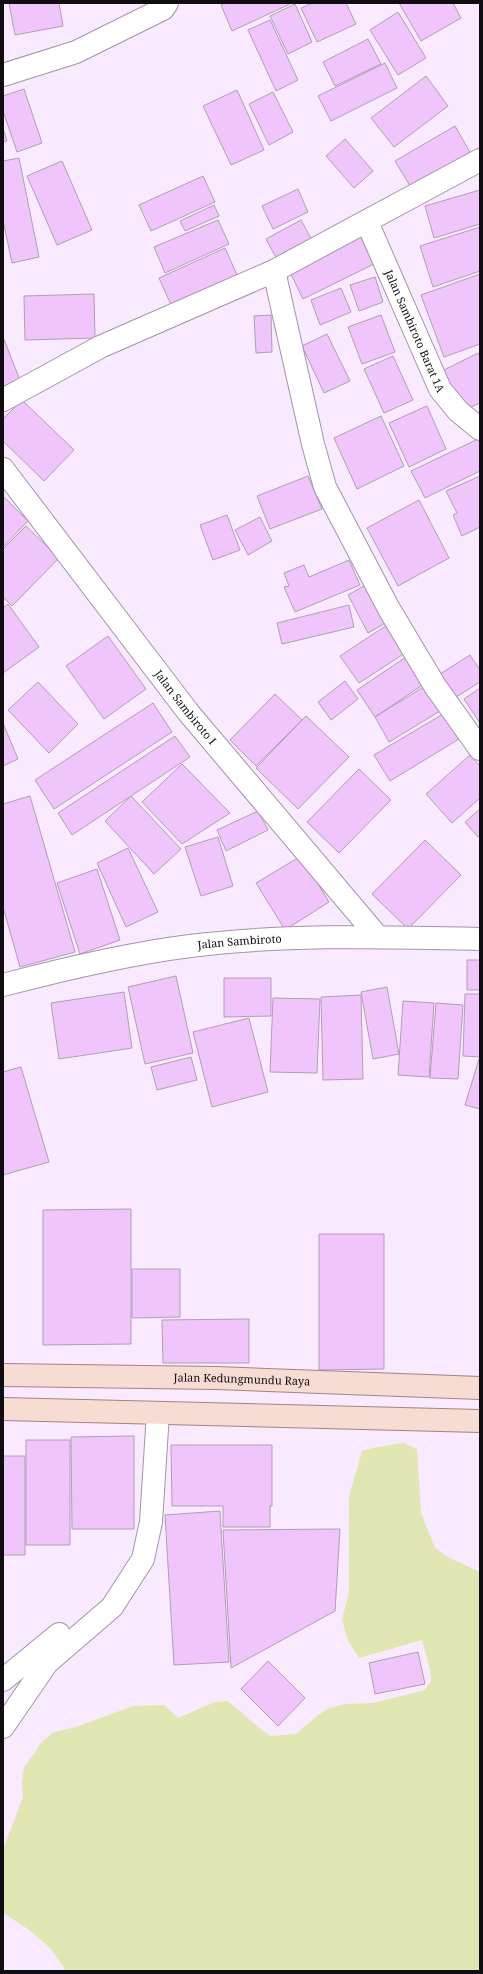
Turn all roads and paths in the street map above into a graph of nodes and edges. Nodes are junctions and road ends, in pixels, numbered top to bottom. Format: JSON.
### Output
{"nodes":[{"id":1,"x":167,"y":3,"type":"edge"},
{"id":2,"x":3,"y":75,"type":"edge"},
{"id":3,"x":480,"y":160,"type":"edge"},
{"id":4,"x":367,"y":222,"type":"junction"},
{"id":5,"x":274,"y":271,"type":"junction"},
{"id":6,"x":3,"y":400,"type":"edge"},
{"id":7,"x":480,"y":429,"type":"edge"},
{"id":8,"x":3,"y":469,"type":"edge"},
{"id":9,"x":480,"y":749,"type":"edge"},
{"id":10,"x":378,"y":937,"type":"junction"},
{"id":11,"x":480,"y":939,"type":"edge"},
{"id":12,"x":3,"y":985,"type":"edge"},
{"id":13,"x":3,"y":1375,"type":"edge"},
{"id":14,"x":480,"y":1388,"type":"edge"},
{"id":15,"x":3,"y":1410,"type":"edge"},
{"id":16,"x":150,"y":1413,"type":"junction"},
{"id":17,"x":480,"y":1421,"type":"edge"},
{"id":18,"x":3,"y":1680,"type":"edge"},
{"id":19,"x":3,"y":1727,"type":"edge"}],
"edges":[{"from":1,"to":2,"type":"street"},
{"from":3,"to":4,"type":"street"},
{"from":4,"to":5,"type":"street"},
{"from":4,"to":7,"type":"street","name":"Jalan Sambiroto Barat 1A"},
{"from":5,"to":6,"type":"street"},
{"from":5,"to":9,"type":"street"},
{"from":8,"to":10,"type":"street","name":"Jalan Sambiroto I"},
{"from":10,"to":11,"type":"street","name":"Jalan Sambiroto"},
{"from":10,"to":12,"type":"street","name":"Jalan Sambiroto"},
{"from":13,"to":14,"type":"main road","name":"Jalan Kedungmundu Raya"},
{"from":15,"to":16,"type":"main road"},
{"from":16,"to":17,"type":"main road"},
{"from":16,"to":18,"type":"street"},
{"from":16,"to":19,"type":"street"}]}
